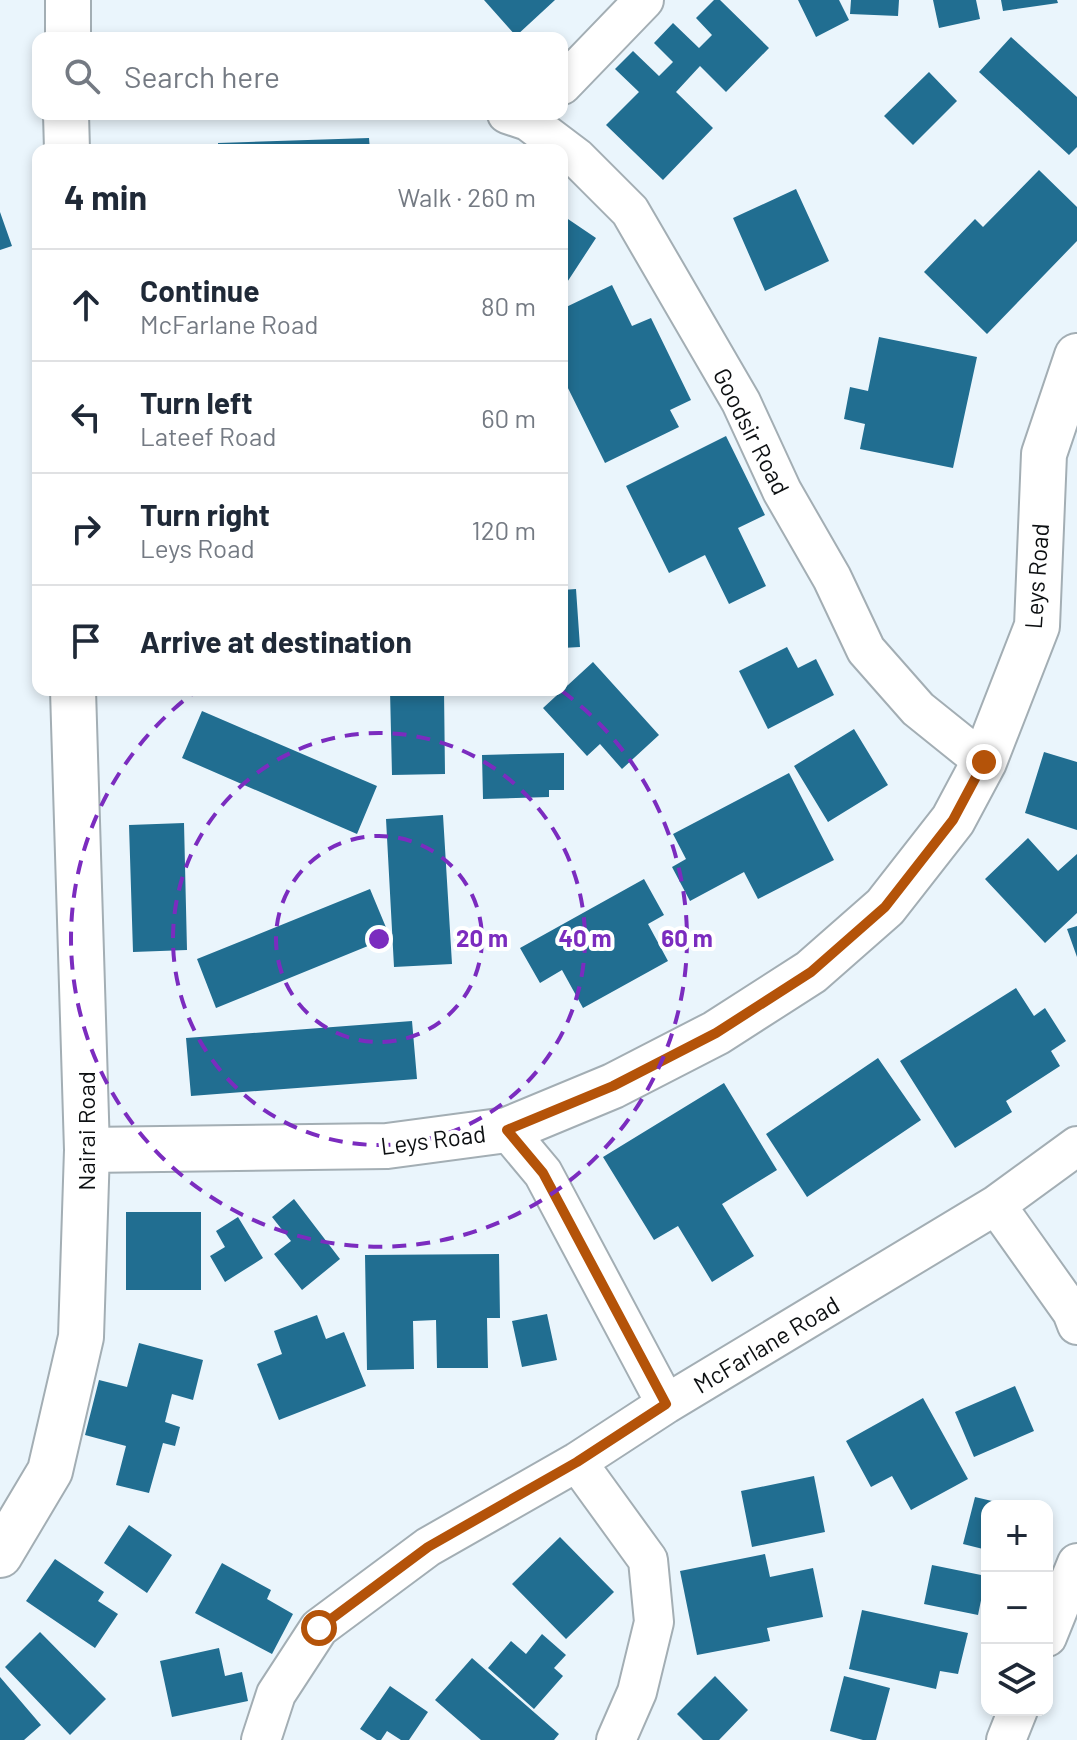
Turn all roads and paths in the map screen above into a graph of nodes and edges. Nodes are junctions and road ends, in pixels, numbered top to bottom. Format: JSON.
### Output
{"nodes":[{"id":1,"x":68,"y":0,"type":"edge"},
{"id":2,"x":644,"y":0,"type":"edge"},
{"id":3,"x":68,"y":32,"type":"edge"},
{"id":4,"x":568,"y":79,"type":"edge"},
{"id":5,"x":66,"y":120,"type":"edge"},
{"id":6,"x":528,"y":120,"type":"edge"},
{"id":7,"x":67,"y":144,"type":"edge"},
{"id":8,"x":559,"y":144,"type":"edge"},
{"id":9,"x":568,"y":151,"type":"edge"},
{"id":10,"x":1077,"y":356,"type":"edge"},
{"id":11,"x":73,"y":696,"type":"edge"},
{"id":12,"x":984,"y":762,"type":"junction"},
{"id":13,"x":507,"y":1130,"type":"junction"},
{"id":14,"x":1077,"y":1146,"type":"edge"},
{"id":15,"x":87,"y":1150,"type":"junction"},
{"id":16,"x":996,"y":1205,"type":"junction"},
{"id":17,"x":1077,"y":1325,"type":"edge"},
{"id":18,"x":666,"y":1404,"type":"junction"},
{"id":19,"x":577,"y":1462,"type":"junction"},
{"id":20,"x":0,"y":1555,"type":"edge"},
{"id":21,"x":1077,"y":1563,"type":"edge"},
{"id":22,"x":1053,"y":1622,"type":"edge"},
{"id":23,"x":1016,"y":1716,"type":"edge"},
{"id":24,"x":261,"y":1740,"type":"edge"},
{"id":25,"x":616,"y":1740,"type":"edge"},
{"id":26,"x":1006,"y":1740,"type":"edge"}],
"edges":[{"from":1,"to":3,"type":"street"},
{"from":2,"to":4,"type":"street"},
{"from":5,"to":7,"type":"street"},
{"from":6,"to":8,"type":"street","name":"Goodsir Road"},
{"from":9,"to":12,"type":"street","name":"Goodsir Road"},
{"from":10,"to":12,"type":"street","name":"Leys Road"},
{"from":11,"to":15,"type":"street","name":"Nairai Road"},
{"from":12,"to":13,"type":"street","name":"Leys Road"},
{"from":13,"to":15,"type":"street","name":"Leys Road"},
{"from":13,"to":18,"type":"street"},
{"from":14,"to":16,"type":"street","name":"McFarlane Road"},
{"from":15,"to":20,"type":"street","name":"Nairai Road"},
{"from":16,"to":17,"type":"street"},
{"from":16,"to":18,"type":"street","name":"McFarlane Road"},
{"from":18,"to":19,"type":"street","name":"McFarlane Road"},
{"from":19,"to":24,"type":"street","name":"McFarlane Road"},
{"from":19,"to":25,"type":"street"},
{"from":21,"to":22,"type":"street"},
{"from":23,"to":26,"type":"street"}]}
